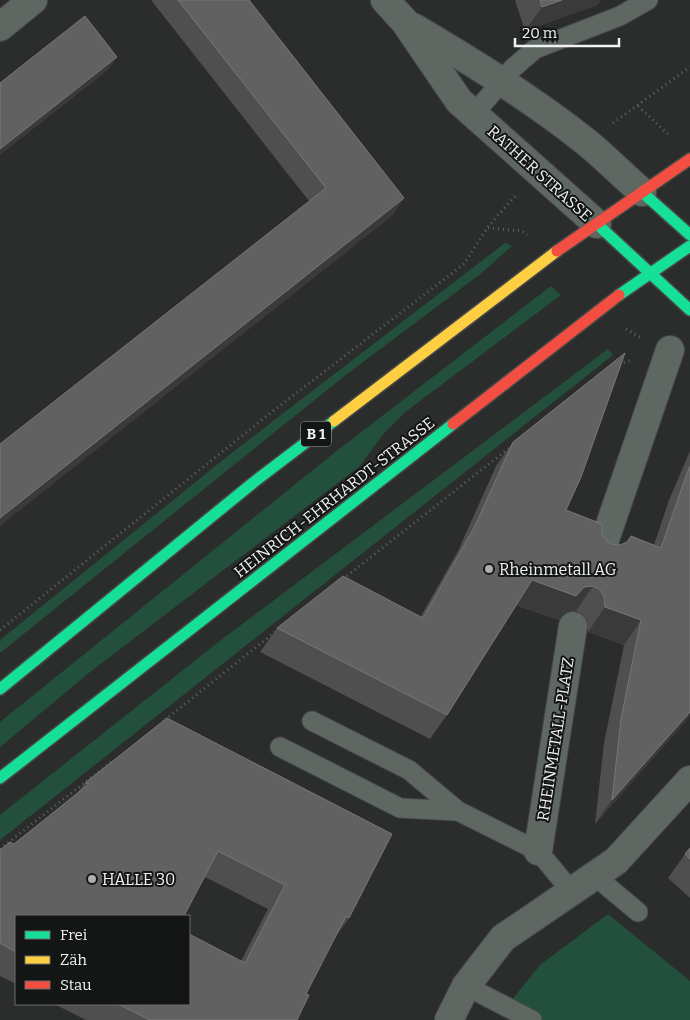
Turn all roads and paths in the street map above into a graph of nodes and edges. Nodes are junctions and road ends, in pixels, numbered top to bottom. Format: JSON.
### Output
{"nodes":[{"id":1,"x":34,"y":0,"type":"edge"},
{"id":2,"x":384,"y":0,"type":"edge"},
{"id":3,"x":648,"y":0,"type":"edge"},
{"id":4,"x":405,"y":22,"type":"junction"},
{"id":5,"x":0,"y":26,"type":"edge"},
{"id":6,"x":690,"y":67,"type":"edge"},
{"id":7,"x":501,"y":82,"type":"junction"},
{"id":8,"x":638,"y":106,"type":"junction"},
{"id":9,"x":474,"y":114,"type":"junction"},
{"id":10,"x":607,"y":128,"type":"dead end"},
{"id":11,"x":666,"y":132,"type":"dead end"},
{"id":12,"x":690,"y":159,"type":"edge"},
{"id":13,"x":642,"y":192,"type":"junction"},
{"id":14,"x":518,"y":193,"type":"dead end"},
{"id":15,"x":597,"y":224,"type":"junction"},
{"id":16,"x":487,"y":228,"type":"junction"},
{"id":17,"x":522,"y":231,"type":"dead end"},
{"id":18,"x":690,"y":235,"type":"edge"},
{"id":19,"x":690,"y":246,"type":"edge"},
{"id":20,"x":650,"y":274,"type":"junction"},
{"id":21,"x":690,"y":310,"type":"edge"},
{"id":22,"x":670,"y":350,"type":"joint"},
{"id":23,"x":614,"y":365,"type":"edge"},
{"id":24,"x":514,"y":443,"type":"edge"},
{"id":25,"x":600,"y":554,"type":"edge"},
{"id":26,"x":337,"y":584,"type":"edge"},
{"id":27,"x":572,"y":626,"type":"dead end"},
{"id":28,"x":282,"y":627,"type":"edge"},
{"id":29,"x":0,"y":630,"type":"edge"},
{"id":30,"x":0,"y":689,"type":"edge"},
{"id":31,"x":312,"y":721,"type":"dead end"},
{"id":32,"x":159,"y":724,"type":"edge"},
{"id":33,"x":280,"y":747,"type":"dead end"},
{"id":34,"x":113,"y":760,"type":"edge"},
{"id":35,"x":0,"y":778,"type":"edge"},
{"id":36,"x":690,"y":780,"type":"edge"},
{"id":37,"x":458,"y":811,"type":"junction"},
{"id":38,"x":0,"y":849,"type":"edge"},
{"id":39,"x":538,"y":851,"type":"junction"},
{"id":40,"x":595,"y":876,"type":"junction"},
{"id":41,"x":572,"y":892,"type":"junction"},
{"id":42,"x":638,"y":912,"type":"dead end"},
{"id":43,"x":466,"y":986,"type":"junction"},
{"id":44,"x":448,"y":1020,"type":"edge"},
{"id":45,"x":532,"y":1020,"type":"edge"}],
"edges":[{"from":1,"to":5,"type":"street"},
{"from":2,"to":4,"type":"street","name":"RATHER STRASSE"},
{"from":3,"to":7,"type":"lane"},
{"from":4,"to":7,"type":"street","name":"RATHER STRASSE"},
{"from":4,"to":9,"type":"street","name":"RATHER STRASSE"},
{"from":6,"to":8,"type":"path"},
{"from":7,"to":9,"type":"lane"},
{"from":7,"to":13,"type":"street","name":"RATHER STRASSE"},
{"from":8,"to":10,"type":"path"},
{"from":8,"to":11,"type":"path"},
{"from":9,"to":15,"type":"street","name":"RATHER STRASSE"},
{"from":12,"to":13,"type":"main road","number":"B 1"},
{"from":13,"to":15,"type":"main road","number":"B 1"},
{"from":13,"to":18,"type":"main road","name":"RATHER STRASSE"},
{"from":14,"to":16,"type":"path"},
{"from":15,"to":20,"type":"main road","name":"RATHER STRASSE"},
{"from":15,"to":30,"type":"main road","number":"B 1"},
{"from":16,"to":17,"type":"path"},
{"from":16,"to":29,"type":"path"},
{"from":19,"to":20,"type":"main road","name":"HEINRICH-EHRHARDT-STRASSE"},
{"from":20,"to":21,"type":"main road","name":"RATHER STRASSE"},
{"from":20,"to":35,"type":"main road","name":"HEINRICH-EHRHARDT-STRASSE"},
{"from":22,"to":23,"type":"path"},
{"from":22,"to":25,"type":"street"},
{"from":24,"to":26,"type":"path"},
{"from":27,"to":39,"type":"street","name":"RHEINMETALL-PLATZ"},
{"from":28,"to":32,"type":"path"},
{"from":31,"to":37,"type":"lane"},
{"from":33,"to":37,"type":"lane"},
{"from":34,"to":38,"type":"path"},
{"from":36,"to":40,"type":"street"},
{"from":37,"to":39,"type":"lane"},
{"from":39,"to":41,"type":"lane"},
{"from":40,"to":41,"type":"street"},
{"from":40,"to":42,"type":"lane"},
{"from":41,"to":43,"type":"street"},
{"from":43,"to":44,"type":"street"},
{"from":43,"to":45,"type":"lane"}]}
